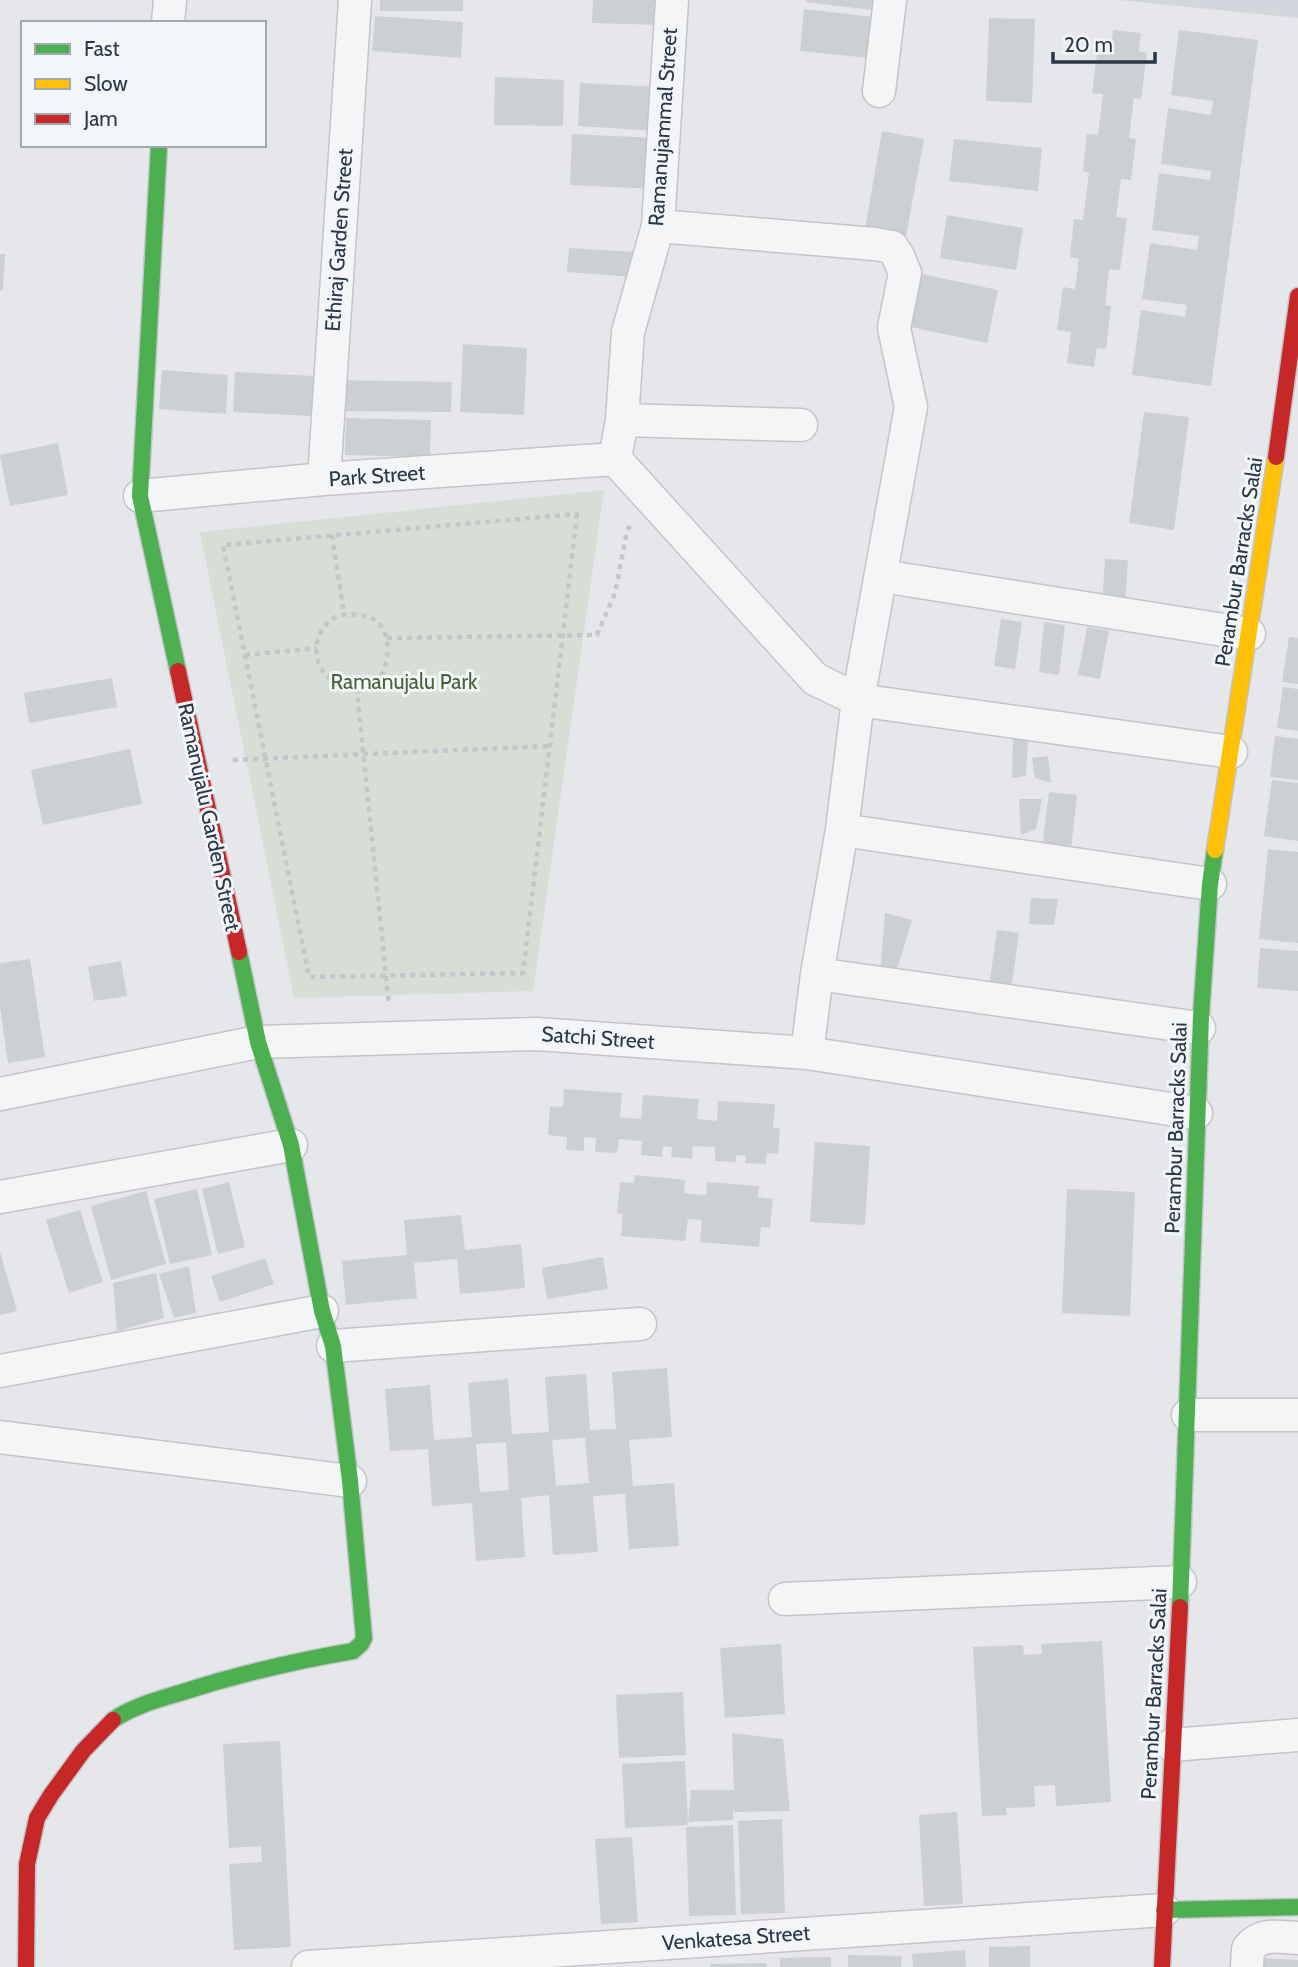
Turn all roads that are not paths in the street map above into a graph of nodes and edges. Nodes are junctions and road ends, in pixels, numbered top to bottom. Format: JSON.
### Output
{"nodes":[{"id":1,"x":170,"y":0,"type":"edge"},
{"id":2,"x":355,"y":0,"type":"edge"},
{"id":3,"x":672,"y":0,"type":"edge"},
{"id":4,"x":890,"y":0,"type":"edge"},
{"id":5,"x":168,"y":21,"type":"edge"},
{"id":6,"x":879,"y":91,"type":"dead end"},
{"id":7,"x":159,"y":147,"type":"edge"},
{"id":8,"x":658,"y":226,"type":"junction"},
{"id":9,"x":1298,"y":296,"type":"edge"},
{"id":10,"x":622,"y":420,"type":"junction"},
{"id":11,"x":1290,"y":422,"type":"edge"},
{"id":12,"x":801,"y":425,"type":"dead end"},
{"id":13,"x":615,"y":458,"type":"junction"},
{"id":14,"x":324,"y":479,"type":"junction"},
{"id":15,"x":140,"y":496,"type":"junction"},
{"id":16,"x":882,"y":576,"type":"junction"},
{"id":17,"x":1249,"y":634,"type":"junction"},
{"id":18,"x":858,"y":700,"type":"junction"},
{"id":19,"x":1231,"y":752,"type":"junction"},
{"id":20,"x":842,"y":830,"type":"junction"},
{"id":21,"x":1210,"y":884,"type":"junction"},
{"id":22,"x":817,"y":974,"type":"junction"},
{"id":23,"x":1199,"y":1028,"type":"junction"},
{"id":24,"x":258,"y":1042,"type":"junction"},
{"id":25,"x":807,"y":1053,"type":"junction"},
{"id":26,"x":0,"y":1094,"type":"edge"},
{"id":27,"x":1196,"y":1114,"type":"junction"},
{"id":28,"x":291,"y":1145,"type":"junction"},
{"id":29,"x":0,"y":1197,"type":"edge"},
{"id":30,"x":322,"y":1311,"type":"junction"},
{"id":31,"x":640,"y":1324,"type":"dead end"},
{"id":32,"x":333,"y":1346,"type":"junction"},
{"id":33,"x":0,"y":1371,"type":"edge"},
{"id":34,"x":1188,"y":1415,"type":"junction"},
{"id":35,"x":1298,"y":1415,"type":"edge"},
{"id":36,"x":0,"y":1437,"type":"edge"},
{"id":37,"x":350,"y":1481,"type":"junction"},
{"id":38,"x":1181,"y":1582,"type":"junction"},
{"id":39,"x":785,"y":1599,"type":"dead end"},
{"id":40,"x":1298,"y":1735,"type":"edge"},
{"id":41,"x":1172,"y":1745,"type":"junction"},
{"id":42,"x":1298,"y":1906,"type":"edge"},
{"id":43,"x":1164,"y":1910,"type":"junction"},
{"id":44,"x":1298,"y":1938,"type":"edge"},
{"id":45,"x":26,"y":1967,"type":"edge"},
{"id":46,"x":308,"y":1967,"type":"edge"},
{"id":47,"x":1162,"y":1967,"type":"edge"},
{"id":48,"x":1248,"y":1967,"type":"edge"}],
"edges":[{"from":1,"to":5,"type":"street"},
{"from":2,"to":14,"type":"street","name":"Ethiraj Garden Street"},
{"from":3,"to":8,"type":"street","name":"Ramanujammal Street"},
{"from":4,"to":6,"type":"street"},
{"from":7,"to":15,"type":"street","name":"Ramanujalu Garden Street"},
{"from":8,"to":10,"type":"street","name":"Ramanujammal Street"},
{"from":8,"to":16,"type":"street"},
{"from":9,"to":11,"type":"street","name":"Perambur Barracks Salai"},
{"from":10,"to":12,"type":"street"},
{"from":10,"to":13,"type":"street","name":"Ramanujammal Street"},
{"from":11,"to":17,"type":"street","name":"Perambur Barracks Salai"},
{"from":13,"to":14,"type":"street","name":"Park Street"},
{"from":13,"to":18,"type":"street"},
{"from":14,"to":15,"type":"street","name":"Park Street"},
{"from":15,"to":24,"type":"street","name":"Ramanujalu Garden Street"},
{"from":16,"to":17,"type":"street"},
{"from":16,"to":18,"type":"street"},
{"from":17,"to":19,"type":"street","name":"Perambur Barracks Salai"},
{"from":18,"to":19,"type":"street"},
{"from":18,"to":20,"type":"street"},
{"from":19,"to":21,"type":"street","name":"Perambur Barracks Salai"},
{"from":20,"to":21,"type":"street"},
{"from":20,"to":22,"type":"street"},
{"from":21,"to":23,"type":"street","name":"Perambur Barracks Salai"},
{"from":22,"to":23,"type":"street"},
{"from":22,"to":25,"type":"street"},
{"from":23,"to":27,"type":"street","name":"Perambur Barracks Salai"},
{"from":24,"to":25,"type":"street","name":"Satchi Street"},
{"from":24,"to":26,"type":"street","name":"Satchi Street"},
{"from":24,"to":28,"type":"street","name":"Ramanujalu Garden Street"},
{"from":25,"to":27,"type":"street","name":"Satchi Street"},
{"from":27,"to":34,"type":"street","name":"Perambur Barracks Salai"},
{"from":28,"to":29,"type":"street"},
{"from":28,"to":30,"type":"street","name":"Ramanujalu Garden Street"},
{"from":30,"to":32,"type":"street","name":"Ramanujalu Garden Street"},
{"from":30,"to":33,"type":"street"},
{"from":31,"to":32,"type":"street"},
{"from":32,"to":37,"type":"street","name":"Ramanujalu Garden Street"},
{"from":34,"to":35,"type":"street"},
{"from":34,"to":38,"type":"street","name":"Perambur Barracks Salai"},
{"from":36,"to":37,"type":"street"},
{"from":37,"to":45,"type":"street","name":"Ramanujalu Garden Street"},
{"from":38,"to":39,"type":"street"},
{"from":38,"to":41,"type":"street","name":"Perambur Barracks Salai"},
{"from":40,"to":41,"type":"street"},
{"from":41,"to":43,"type":"street","name":"Perambur Barracks Salai"},
{"from":42,"to":43,"type":"street"},
{"from":43,"to":46,"type":"street","name":"Venkatesa Street"},
{"from":43,"to":47,"type":"street","name":"Perambur Barracks Salai"},
{"from":44,"to":48,"type":"street"}]}
